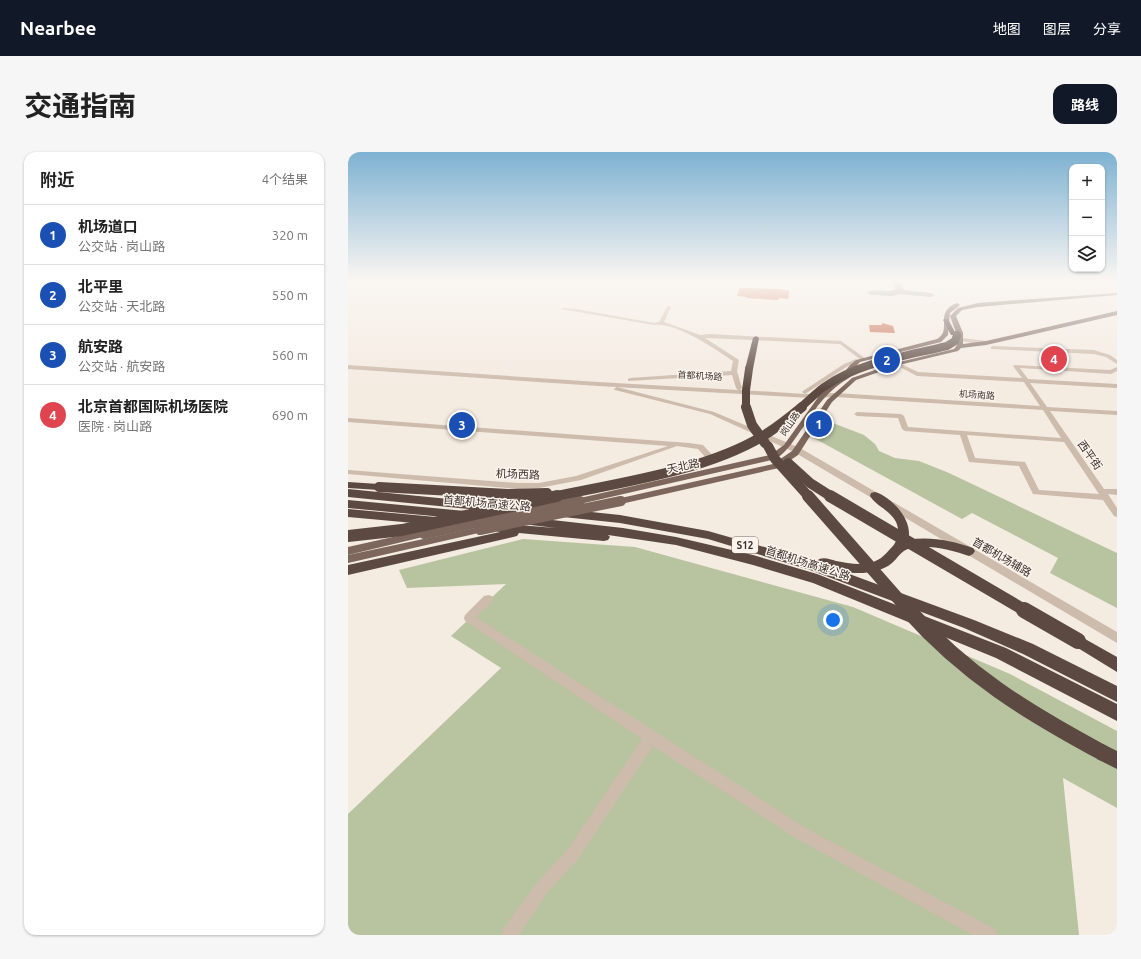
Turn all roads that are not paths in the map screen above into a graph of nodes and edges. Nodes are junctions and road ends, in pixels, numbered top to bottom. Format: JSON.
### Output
{"nodes":[{"id":1,"x":612,"y":317,"type":"edge"},
{"id":2,"x":665,"y":317,"type":"edge"},
{"id":3,"x":945,"y":317,"type":"edge"},
{"id":4,"x":953,"y":317,"type":"edge"},
{"id":5,"x":1106,"y":317,"type":"edge"},
{"id":6,"x":946,"y":320,"type":"junction"},
{"id":7,"x":954,"y":320,"type":"joint"},
{"id":8,"x":661,"y":323,"type":"junction"},
{"id":9,"x":957,"y":336,"type":"junction"},
{"id":10,"x":700,"y":337,"type":"junction"},
{"id":11,"x":756,"y":338,"type":"junction"},
{"id":12,"x":986,"y":343,"type":"junction"},
{"id":13,"x":960,"y":347,"type":"junction"},
{"id":14,"x":993,"y":348,"type":"dead end"},
{"id":15,"x":863,"y":359,"type":"junction"},
{"id":16,"x":856,"y":362,"type":"junction"},
{"id":17,"x":1117,"y":362,"type":"edge"},
{"id":18,"x":897,"y":364,"type":"junction"},
{"id":19,"x":348,"y":365,"type":"edge"},
{"id":20,"x":1117,"y":369,"type":"edge"},
{"id":21,"x":734,"y":373,"type":"junction"},
{"id":22,"x":841,"y":380,"type":"junction"},
{"id":23,"x":1026,"y":380,"type":"junction"},
{"id":24,"x":621,"y":381,"type":"junction"},
{"id":25,"x":600,"y":382,"type":"junction"},
{"id":26,"x":1117,"y":386,"type":"edge"},
{"id":27,"x":739,"y":388,"type":"junction"},
{"id":28,"x":805,"y":392,"type":"junction"},
{"id":29,"x":825,"y":394,"type":"junction"},
{"id":30,"x":836,"y":395,"type":"junction"},
{"id":31,"x":1044,"y":409,"type":"junction"},
{"id":32,"x":1117,"y":413,"type":"edge"},
{"id":33,"x":857,"y":414,"type":"dead end"},
{"id":34,"x":348,"y":420,"type":"edge"},
{"id":35,"x":963,"y":433,"type":"junction"},
{"id":36,"x":639,"y":440,"type":"junction"},
{"id":37,"x":1066,"y":440,"type":"junction"},
{"id":38,"x":682,"y":444,"type":"junction"},
{"id":39,"x":768,"y":446,"type":"junction"},
{"id":40,"x":787,"y":446,"type":"junction"},
{"id":41,"x":796,"y":451,"type":"junction"},
{"id":42,"x":640,"y":456,"type":"junction"},
{"id":43,"x":710,"y":457,"type":"junction"},
{"id":44,"x":739,"y":466,"type":"junction"},
{"id":45,"x":348,"y":472,"type":"edge"},
{"id":46,"x":687,"y":477,"type":"junction"},
{"id":47,"x":348,"y":485,"type":"edge"},
{"id":48,"x":1117,"y":492,"type":"edge"},
{"id":49,"x":348,"y":493,"type":"edge"},
{"id":50,"x":1103,"y":494,"type":"junction"},
{"id":51,"x":875,"y":496,"type":"junction"},
{"id":52,"x":348,"y":504,"type":"edge"},
{"id":53,"x":348,"y":513,"type":"edge"},
{"id":54,"x":1117,"y":514,"type":"edge"},
{"id":55,"x":543,"y":533,"type":"junction"},
{"id":56,"x":348,"y":536,"type":"edge"},
{"id":57,"x":676,"y":541,"type":"junction"},
{"id":58,"x":901,"y":547,"type":"junction"},
{"id":59,"x":348,"y":551,"type":"edge"},
{"id":60,"x":969,"y":551,"type":"junction"},
{"id":61,"x":782,"y":557,"type":"junction"},
{"id":62,"x":348,"y":559,"type":"edge"},
{"id":63,"x":348,"y":570,"type":"edge"},
{"id":64,"x":488,"y":599,"type":"dead end"},
{"id":65,"x":1117,"y":638,"type":"edge"},
{"id":66,"x":1117,"y":665,"type":"edge"},
{"id":67,"x":1117,"y":694,"type":"edge"},
{"id":68,"x":1117,"y":713,"type":"edge"},
{"id":69,"x":651,"y":737,"type":"junction"},
{"id":70,"x":1110,"y":756,"type":"edge"},
{"id":71,"x":509,"y":935,"type":"edge"},
{"id":72,"x":989,"y":935,"type":"edge"}],
"edges":[{"from":1,"to":8,"type":"street"},
{"from":2,"to":8,"type":"street"},
{"from":3,"to":6,"type":"main road"},
{"from":4,"to":7,"type":"main road"},
{"from":5,"to":12,"type":"main road"},
{"from":6,"to":9,"type":"highway"},
{"from":6,"to":15,"type":"main road"},
{"from":7,"to":9,"type":"highway"},
{"from":8,"to":10,"type":"street"},
{"from":9,"to":12,"type":"street"},
{"from":9,"to":13,"type":"main road"},
{"from":9,"to":47,"type":"highway","bridge":true},
{"from":9,"to":56,"type":"highway","bridge":true},
{"from":10,"to":11,"type":"street"},
{"from":10,"to":21,"type":"street"},
{"from":11,"to":15,"type":"street"},
{"from":11,"to":39,"type":"highway","bridge":true},
{"from":12,"to":13,"type":"main road"},
{"from":13,"to":18,"type":"main road"},
{"from":13,"to":22,"type":"main road"},
{"from":14,"to":17,"type":"street"},
{"from":15,"to":16,"type":"main road"},
{"from":16,"to":22,"type":"main road"},
{"from":16,"to":28,"type":"street"},
{"from":18,"to":23,"type":"street"},
{"from":18,"to":30,"type":"main road"},
{"from":19,"to":25,"type":"street","name":"首都机场路"},
{"from":19,"to":25,"type":"street","name":"首都机场路"},
{"from":20,"to":23,"type":"street","name":"西平街"},
{"from":21,"to":24,"type":"street"},
{"from":21,"to":27,"type":"street"},
{"from":22,"to":29,"type":"main road"},
{"from":23,"to":26,"type":"street"},
{"from":23,"to":31,"type":"street","name":"西平街"},
{"from":24,"to":25,"type":"street","name":"首都机场路"},
{"from":24,"to":27,"type":"street","name":"首都机场路"},
{"from":25,"to":29,"type":"street","name":"首都机场路"},
{"from":25,"to":40,"type":"street","name":"首都机场路"},
{"from":27,"to":28,"type":"street","name":"首都机场路"},
{"from":28,"to":29,"type":"street","name":"首都机场路"},
{"from":29,"to":30,"type":"street","name":"机场南路"},
{"from":29,"to":40,"type":"main road","name":"岗山路"},
{"from":30,"to":31,"type":"street","name":"机场南路"},
{"from":30,"to":41,"type":"main road","name":"岗山路"},
{"from":31,"to":32,"type":"street","name":"机场南路"},
{"from":31,"to":37,"type":"street","name":"西平街"},
{"from":33,"to":35,"type":"street"},
{"from":34,"to":36,"type":"street"},
{"from":35,"to":37,"type":"street"},
{"from":35,"to":50,"type":"street"},
{"from":36,"to":38,"type":"street"},
{"from":36,"to":42,"type":"street"},
{"from":37,"to":50,"type":"street","name":"西平街"},
{"from":38,"to":42,"type":"street","name":"机场西路"},
{"from":38,"to":43,"type":"street"},
{"from":39,"to":66,"type":"highway","bridge":true},
{"from":39,"to":70,"type":"highway","bridge":true},
{"from":40,"to":41,"type":"street","name":"首都机场路"},
{"from":40,"to":44,"type":"main road","name":"天北路"},
{"from":41,"to":51,"type":"street","name":"首都机场辅路"},
{"from":41,"to":62,"type":"main road","name":"天北路","bridge":true},
{"from":42,"to":45,"type":"street","name":"机场西路"},
{"from":43,"to":44,"type":"main road"},
{"from":43,"to":46,"type":"main road"},
{"from":44,"to":46,"type":"main road","name":"天北路"},
{"from":46,"to":59,"type":"main road","name":"天北路","bridge":true},
{"from":48,"to":50,"type":"street"},
{"from":49,"to":61,"type":"highway","name":"首都机场高速公路","number":"S12"},
{"from":50,"to":54,"type":"street","name":"西平街"},
{"from":51,"to":58,"type":"highway"},
{"from":51,"to":60,"type":"street","name":"首都机场辅路"},
{"from":52,"to":57,"type":"highway","name":"首都机场高速公路","number":"S12"},
{"from":53,"to":55,"type":"highway"},
{"from":55,"to":57,"type":"highway"},
{"from":55,"to":63,"type":"highway"},
{"from":57,"to":68,"type":"highway","name":"首都机场高速公路","number":"S12"},
{"from":58,"to":60,"type":"highway"},
{"from":58,"to":61,"type":"highway"},
{"from":60,"to":65,"type":"street","name":"首都机场辅路"},
{"from":61,"to":67,"type":"highway","name":"首都机场高速公路","number":"S12"},
{"from":64,"to":69,"type":"street"},
{"from":69,"to":71,"type":"street"},
{"from":69,"to":72,"type":"street"}]}
